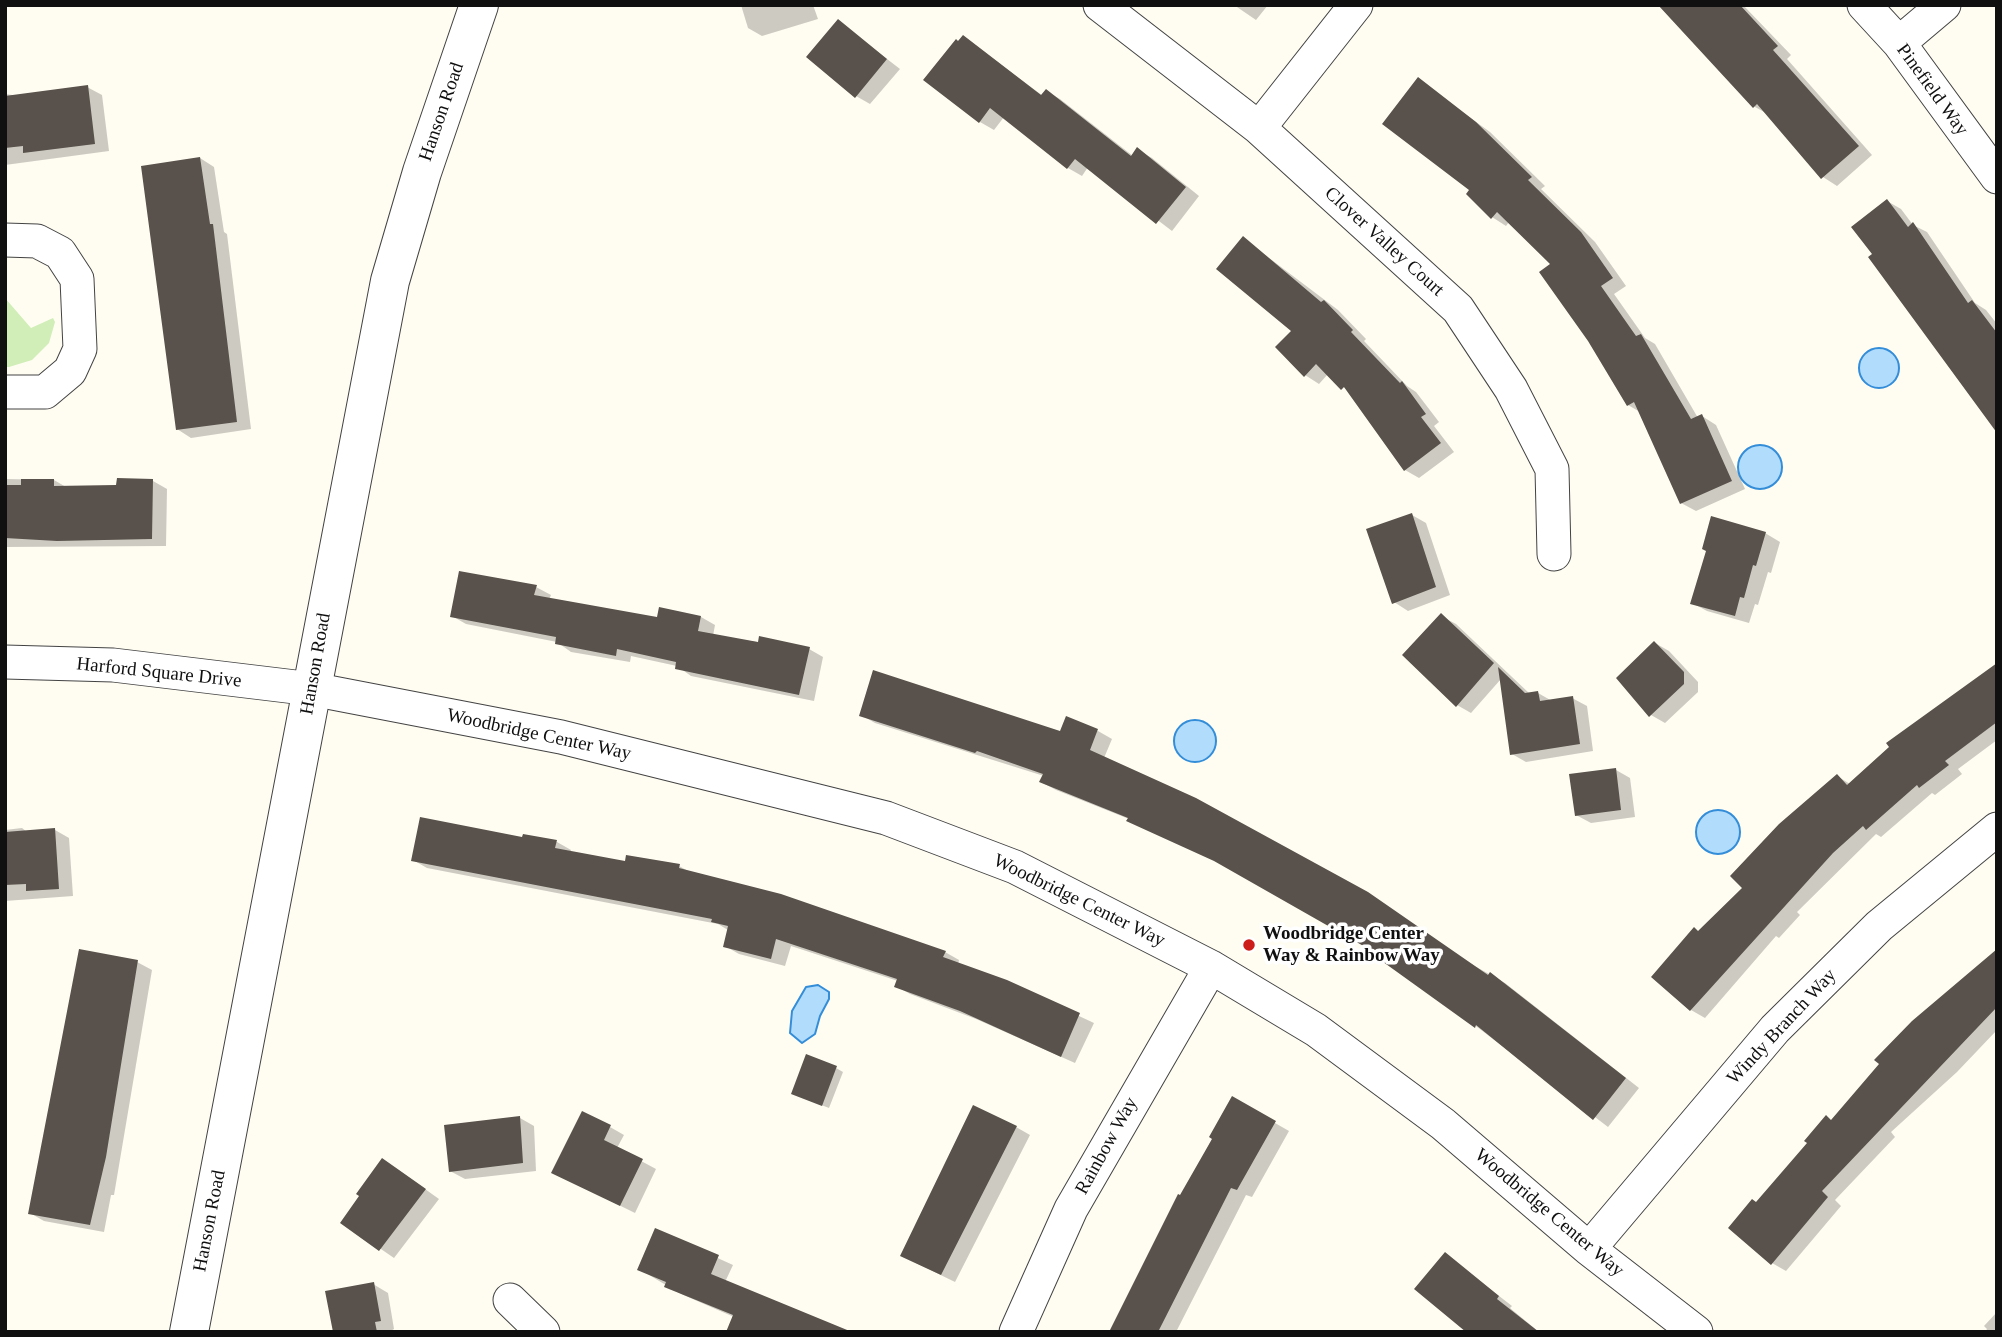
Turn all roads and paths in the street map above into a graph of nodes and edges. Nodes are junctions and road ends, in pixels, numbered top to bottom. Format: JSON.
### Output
{"nodes":[{"id":1,"x":479,"y":5,"type":"edge"},
{"id":2,"x":1100,"y":5,"type":"edge"},
{"id":3,"x":1356,"y":5,"type":"edge"},
{"id":4,"x":1864,"y":5,"type":"edge"},
{"id":5,"x":1944,"y":5,"type":"edge"},
{"id":6,"x":1899,"y":43,"type":"junction"},
{"id":7,"x":1259,"y":128,"type":"junction"},
{"id":8,"x":1997,"y":177,"type":"edge"},
{"id":9,"x":5,"y":240,"type":"edge"},
{"id":10,"x":5,"y":393,"type":"edge"},
{"id":11,"x":1554,"y":554,"type":"dead end"},
{"id":12,"x":5,"y":662,"type":"edge"},
{"id":13,"x":312,"y":689,"type":"junction"},
{"id":14,"x":1997,"y":829,"type":"edge"},
{"id":15,"x":1211,"y":967,"type":"junction"},
{"id":16,"x":1590,"y":1249,"type":"junction"},
{"id":17,"x":510,"y":1300,"type":"dead end"},
{"id":18,"x":188,"y":1332,"type":"edge"},
{"id":19,"x":543,"y":1332,"type":"edge"},
{"id":20,"x":1016,"y":1332,"type":"edge"},
{"id":21,"x":1696,"y":1332,"type":"edge"}],
"edges":[{"from":1,"to":13,"type":"street","name":"Hanson Road"},
{"from":2,"to":7,"type":"street","name":"Clover Valley Court"},
{"from":3,"to":7,"type":"street"},
{"from":4,"to":6,"type":"street","name":"Pinefield Way"},
{"from":5,"to":6,"type":"street"},
{"from":6,"to":8,"type":"street","name":"Pinefield Way"},
{"from":7,"to":11,"type":"street","name":"Clover Valley Court"},
{"from":9,"to":10,"type":"street"},
{"from":12,"to":13,"type":"street","name":"Harford Square Drive"},
{"from":13,"to":15,"type":"street","name":"Woodbridge Center Way"},
{"from":13,"to":18,"type":"street","name":"Hanson Road"},
{"from":14,"to":16,"type":"street","name":"Windy Branch Way"},
{"from":15,"to":16,"type":"street","name":"Woodbridge Center Way"},
{"from":15,"to":20,"type":"street","name":"Rainbow Way"},
{"from":16,"to":21,"type":"street","name":"Woodbridge Center Way"},
{"from":17,"to":19,"type":"street"}]}
